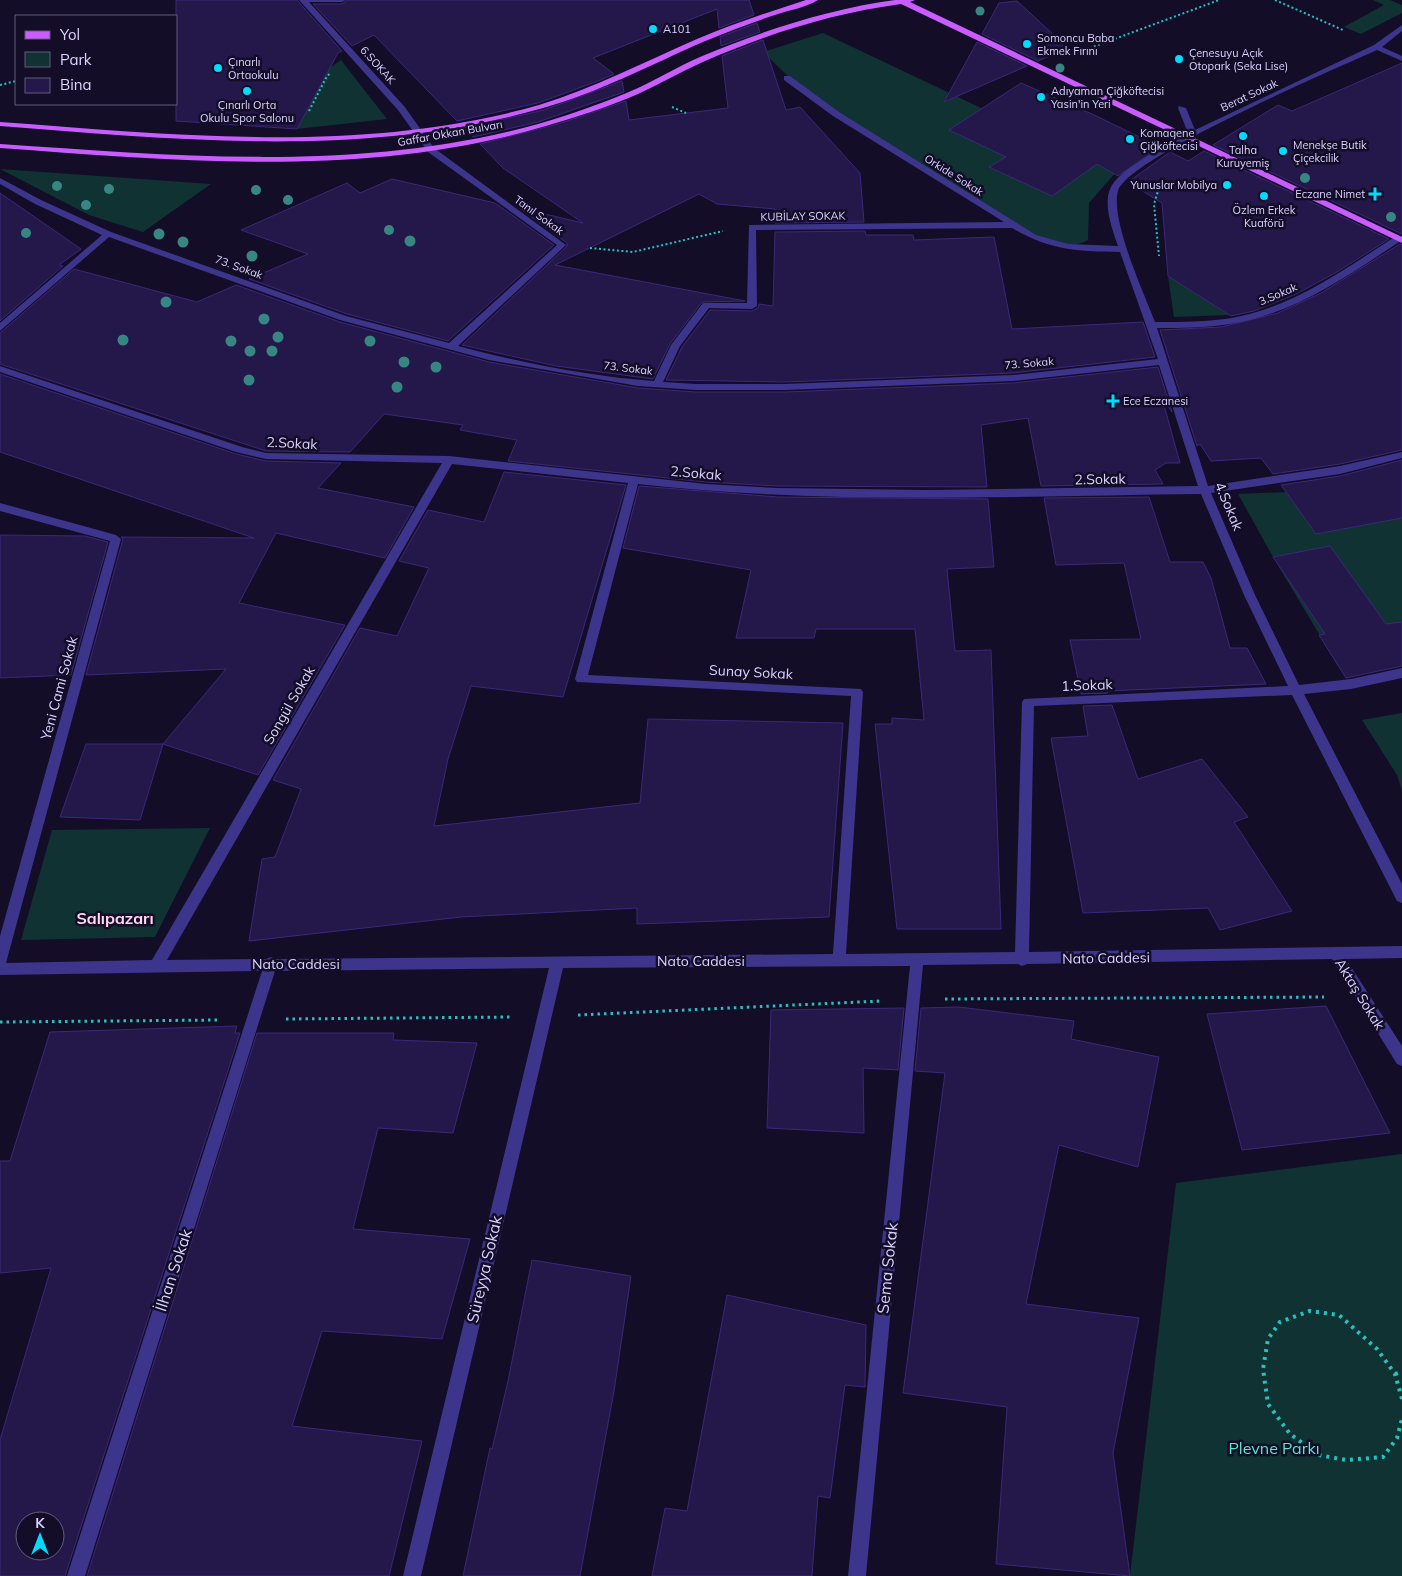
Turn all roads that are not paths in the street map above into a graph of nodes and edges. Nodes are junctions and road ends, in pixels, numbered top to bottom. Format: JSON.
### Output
{"nodes":[{"id":1,"x":303,"y":0,"type":"edge"},
{"id":2,"x":308,"y":0,"type":"edge"},
{"id":3,"x":342,"y":0,"type":"edge"},
{"id":4,"x":814,"y":0,"type":"edge"},
{"id":5,"x":901,"y":0,"type":"edge"},
{"id":6,"x":910,"y":0,"type":"edge"},
{"id":7,"x":1402,"y":27,"type":"edge"},
{"id":8,"x":1377,"y":47,"type":"junction"},
{"id":9,"x":1402,"y":59,"type":"edge"},
{"id":10,"x":787,"y":78,"type":"dead end"},
{"id":11,"x":1182,"y":108,"type":"dead end"},
{"id":12,"x":0,"y":124,"type":"edge"},
{"id":13,"x":419,"y":132,"type":"junction"},
{"id":14,"x":1188,"y":135,"type":"junction"},
{"id":15,"x":0,"y":146,"type":"edge"},
{"id":16,"x":431,"y":150,"type":"junction"},
{"id":17,"x":0,"y":181,"type":"edge"},
{"id":18,"x":1013,"y":225,"type":"junction"},
{"id":19,"x":108,"y":234,"type":"junction"},
{"id":20,"x":1400,"y":239,"type":"edge"},
{"id":21,"x":1124,"y":249,"type":"junction"},
{"id":22,"x":1152,"y":326,"type":"junction"},
{"id":23,"x":0,"y":328,"type":"edge"},
{"id":24,"x":451,"y":347,"type":"junction"},
{"id":25,"x":1164,"y":362,"type":"junction"},
{"id":26,"x":0,"y":369,"type":"edge"},
{"id":27,"x":657,"y":384,"type":"junction"},
{"id":28,"x":1402,"y":455,"type":"edge"},
{"id":29,"x":449,"y":460,"type":"junction"},
{"id":30,"x":634,"y":480,"type":"junction"},
{"id":31,"x":1204,"y":490,"type":"junction"},
{"id":32,"x":0,"y":507,"type":"edge"},
{"id":33,"x":1402,"y":673,"type":"edge"},
{"id":34,"x":1296,"y":690,"type":"junction"},
{"id":35,"x":1402,"y":897,"type":"edge"},
{"id":36,"x":1402,"y":952,"type":"edge"},
{"id":37,"x":1335,"y":953,"type":"junction"},
{"id":38,"x":839,"y":960,"type":"junction"},
{"id":39,"x":917,"y":960,"type":"junction"},
{"id":40,"x":1022,"y":960,"type":"junction"},
{"id":41,"x":0,"y":961,"type":"edge"},
{"id":42,"x":557,"y":963,"type":"junction"},
{"id":43,"x":271,"y":964,"type":"junction"},
{"id":44,"x":156,"y":966,"type":"junction"},
{"id":45,"x":0,"y":969,"type":"edge"},
{"id":46,"x":1402,"y":1059,"type":"edge"},
{"id":47,"x":76,"y":1576,"type":"edge"},
{"id":48,"x":412,"y":1576,"type":"edge"},
{"id":49,"x":857,"y":1576,"type":"edge"}],
"edges":[{"from":1,"to":13,"type":"street","name":"6.SOKAK"},
{"from":2,"to":3,"type":"street"},
{"from":4,"to":13,"type":"main road","name":"Gaffar Okkan Bulvarı"},
{"from":5,"to":6,"type":"main road","name":"Gaffar Okkan Bulvarı"},
{"from":5,"to":14,"type":"main road"},
{"from":5,"to":16,"type":"main road","name":"Gaffar Okkan Bulvarı"},
{"from":7,"to":8,"type":"street","name":"Berat Sokak"},
{"from":8,"to":9,"type":"street"},
{"from":8,"to":14,"type":"street","name":"Berat Sokak"},
{"from":10,"to":18,"type":"street","name":"Orkide Sokak"},
{"from":11,"to":14,"type":"street"},
{"from":12,"to":13,"type":"main road","name":"Gaffar Okkan Bulvarı"},
{"from":13,"to":16,"type":"street","name":"6.SOKAK"},
{"from":14,"to":20,"type":"main road"},
{"from":14,"to":21,"type":"street","name":"4.Sokak"},
{"from":15,"to":16,"type":"main road","name":"Gaffar Okkan Bulvarı"},
{"from":16,"to":24,"type":"street","name":"Tanıl Sokak"},
{"from":17,"to":19,"type":"street","name":"73. Sokak"},
{"from":18,"to":21,"type":"street","name":"Orkide Sokak"},
{"from":18,"to":27,"type":"street","name":"KUBİLAY SOKAK"},
{"from":19,"to":23,"type":"street"},
{"from":19,"to":24,"type":"street","name":"73. Sokak"},
{"from":20,"to":22,"type":"street","name":"3.Sokak"},
{"from":21,"to":22,"type":"street","name":"4.Sokak"},
{"from":22,"to":25,"type":"street","name":"4.Sokak"},
{"from":24,"to":27,"type":"street","name":"73. Sokak"},
{"from":25,"to":27,"type":"street","name":"73. Sokak"},
{"from":25,"to":31,"type":"street","name":"4.Sokak"},
{"from":26,"to":29,"type":"street","name":"2.Sokak"},
{"from":28,"to":31,"type":"street","name":"2.Sokak"},
{"from":29,"to":30,"type":"street","name":"2.Sokak"},
{"from":29,"to":44,"type":"street","name":"Songül Sokak"},
{"from":30,"to":31,"type":"street","name":"2.Sokak"},
{"from":30,"to":38,"type":"street","name":"Sunay Sokak"},
{"from":31,"to":34,"type":"street","name":"4.Sokak"},
{"from":32,"to":41,"type":"street","name":"Yeni Cami Sokak"},
{"from":33,"to":34,"type":"street","name":"1.Sokak"},
{"from":34,"to":35,"type":"street","name":"4.Sokak"},
{"from":34,"to":40,"type":"street","name":"1.Sokak"},
{"from":36,"to":37,"type":"street","name":"Nato Caddesi"},
{"from":37,"to":40,"type":"street","name":"Nato Caddesi"},
{"from":37,"to":46,"type":"street","name":"Aktaş Sokak"},
{"from":38,"to":39,"type":"street","name":"Nato Caddesi"},
{"from":38,"to":42,"type":"street","name":"Nato Caddesi"},
{"from":39,"to":40,"type":"street","name":"Nato Caddesi"},
{"from":39,"to":49,"type":"street","name":"Sema Sokak"},
{"from":42,"to":43,"type":"street","name":"Nato Caddesi"},
{"from":42,"to":48,"type":"street","name":"Süreyya Sokak"},
{"from":43,"to":44,"type":"street","name":"Nato Caddesi"},
{"from":43,"to":47,"type":"street","name":"İlhan Sokak"},
{"from":44,"to":45,"type":"street","name":"Nato Caddesi"}]}
